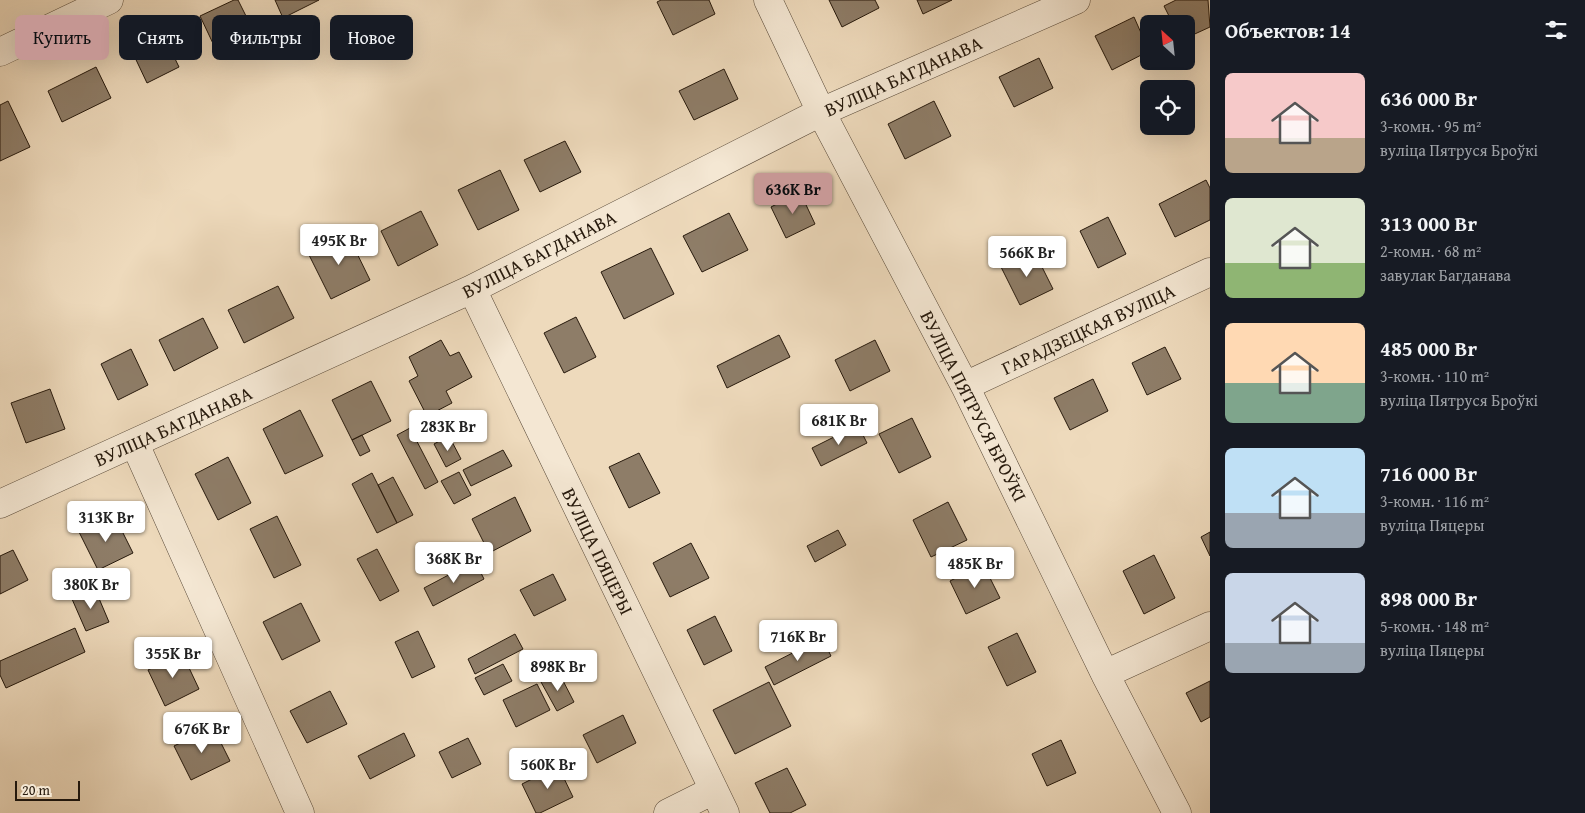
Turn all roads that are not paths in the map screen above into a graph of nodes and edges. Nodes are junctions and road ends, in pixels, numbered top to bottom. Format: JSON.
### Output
{"nodes":[{"id":1,"x":109,"y":0,"type":"edge"},
{"id":2,"x":768,"y":0,"type":"edge"},
{"id":3,"x":1076,"y":0,"type":"edge"},
{"id":4,"x":0,"y":52,"type":"edge"},
{"id":5,"x":821,"y":112,"type":"junction"},
{"id":6,"x":1210,"y":272,"type":"edge"},
{"id":7,"x":472,"y":289,"type":"junction"},
{"id":8,"x":965,"y":386,"type":"junction"},
{"id":9,"x":135,"y":444,"type":"junction"},
{"id":10,"x":0,"y":504,"type":"edge"},
{"id":11,"x":1210,"y":626,"type":"edge"},
{"id":12,"x":1105,"y":674,"type":"junction"},
{"id":13,"x":720,"y":802,"type":"edge"},
{"id":14,"x":300,"y":813,"type":"edge"},
{"id":15,"x":668,"y":813,"type":"edge"},
{"id":16,"x":1177,"y":813,"type":"edge"}],
"edges":[{"from":1,"to":4,"type":"street"},
{"from":2,"to":5,"type":"street","name":"ВУЛІЦА ПЯТРУСЯ БРОЎКІ"},
{"from":3,"to":5,"type":"street","name":"ВУЛІЦА БАГДАНАВА"},
{"from":5,"to":7,"type":"street","name":"ВУЛІЦА БАГДАНАВА"},
{"from":5,"to":8,"type":"street","name":"ВУЛІЦА ПЯТРУСЯ БРОЎКІ"},
{"from":6,"to":8,"type":"street","name":"ГАРАДЗЕЦКАЯ ВУЛІЦА"},
{"from":7,"to":9,"type":"street","name":"ВУЛІЦА БАГДАНАВА"},
{"from":7,"to":13,"type":"street","name":"ВУЛІЦА ПЯЦЕРЫ"},
{"from":8,"to":12,"type":"street","name":"ВУЛІЦА ПЯТРУСЯ БРОЎКІ"},
{"from":9,"to":10,"type":"street","name":"ВУЛІЦА БАГДАНАВА"},
{"from":9,"to":14,"type":"street"},
{"from":11,"to":12,"type":"street"},
{"from":12,"to":16,"type":"street","name":"ВУЛІЦА ПЯТРУСЯ БРОЎКІ"},
{"from":13,"to":15,"type":"street"}]}
